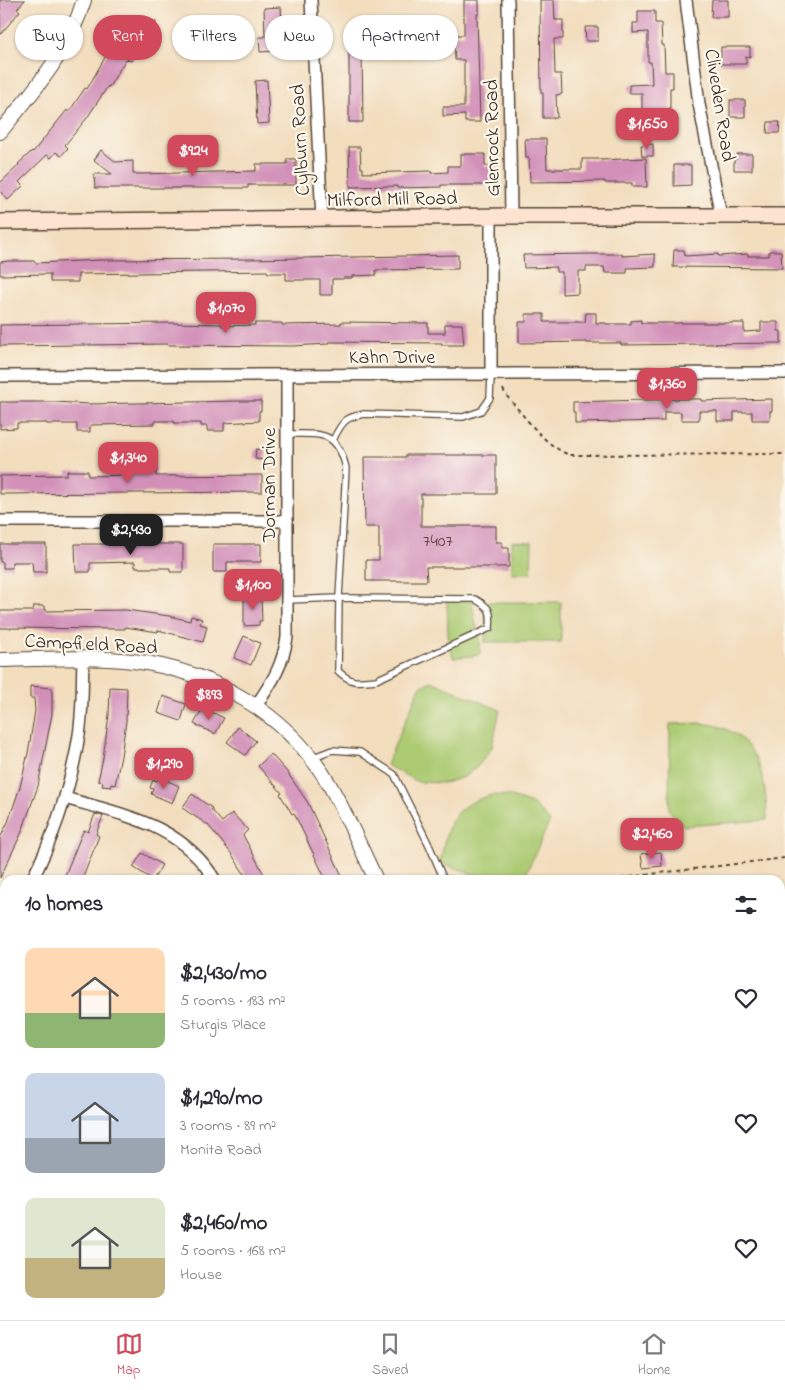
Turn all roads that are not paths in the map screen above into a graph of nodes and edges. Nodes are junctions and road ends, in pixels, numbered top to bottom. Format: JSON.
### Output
{"nodes":[{"id":1,"x":84,"y":0,"type":"edge"},
{"id":2,"x":311,"y":0,"type":"edge"},
{"id":3,"x":508,"y":0,"type":"edge"},
{"id":4,"x":686,"y":0,"type":"edge"},
{"id":5,"x":0,"y":132,"type":"edge"},
{"id":6,"x":491,"y":216,"type":"junction"},
{"id":7,"x":511,"y":216,"type":"junction"},
{"id":8,"x":721,"y":216,"type":"junction"},
{"id":9,"x":785,"y":216,"type":"edge"},
{"id":10,"x":322,"y":219,"type":"junction"},
{"id":11,"x":0,"y":222,"type":"edge"},
{"id":12,"x":785,"y":373,"type":"edge"},
{"id":13,"x":287,"y":375,"type":"junction"},
{"id":14,"x":491,"y":375,"type":"junction"},
{"id":15,"x":0,"y":376,"type":"edge"},
{"id":16,"x":287,"y":434,"type":"junction"},
{"id":17,"x":333,"y":440,"type":"junction"},
{"id":18,"x":0,"y":521,"type":"edge"},
{"id":19,"x":287,"y":521,"type":"junction"},
{"id":20,"x":339,"y":598,"type":"junction"},
{"id":21,"x":287,"y":600,"type":"junction"},
{"id":22,"x":83,"y":659,"type":"junction"},
{"id":23,"x":0,"y":660,"type":"edge"},
{"id":24,"x":256,"y":706,"type":"junction"},
{"id":25,"x":311,"y":758,"type":"junction"},
{"id":26,"x":66,"y":798,"type":"junction"},
{"id":27,"x":34,"y":875,"type":"edge"},
{"id":28,"x":212,"y":875,"type":"edge"},
{"id":29,"x":374,"y":875,"type":"edge"},
{"id":30,"x":442,"y":875,"type":"edge"}],
"edges":[{"from":1,"to":5,"type":"street"},
{"from":2,"to":10,"type":"street","name":"Cylburn Road"},
{"from":3,"to":7,"type":"street","name":"Glenrock Road"},
{"from":4,"to":8,"type":"street","name":"Cliveden Road"},
{"from":6,"to":7,"type":"main road","name":"Milford Mill Road"},
{"from":6,"to":10,"type":"main road","name":"Milford Mill Road"},
{"from":6,"to":14,"type":"street","name":"Glenrock Road"},
{"from":7,"to":8,"type":"main road","name":"Milford Mill Road"},
{"from":8,"to":9,"type":"main road","name":"Milford Mill Road"},
{"from":10,"to":11,"type":"main road","name":"Milford Mill Road"},
{"from":12,"to":14,"type":"street","name":"Kahn Drive"},
{"from":13,"to":14,"type":"street","name":"Kahn Drive"},
{"from":13,"to":15,"type":"street","name":"Kahn Drive"},
{"from":13,"to":16,"type":"street","name":"Dorman Drive"},
{"from":14,"to":17,"type":"lane"},
{"from":16,"to":17,"type":"lane"},
{"from":16,"to":19,"type":"street","name":"Dorman Drive"},
{"from":17,"to":20,"type":"lane"},
{"from":18,"to":19,"type":"street"},
{"from":19,"to":21,"type":"street","name":"Dorman Drive"},
{"from":20,"to":20,"type":"lane"},
{"from":20,"to":21,"type":"lane"},
{"from":21,"to":24,"type":"street","name":"Dorman Drive"},
{"from":22,"to":23,"type":"street","name":"Campfield Road"},
{"from":22,"to":24,"type":"street","name":"Campfield Road"},
{"from":22,"to":26,"type":"street"},
{"from":24,"to":25,"type":"street","name":"Campfield Road"},
{"from":25,"to":29,"type":"street","name":"Campfield Road"},
{"from":25,"to":30,"type":"lane"},
{"from":26,"to":27,"type":"street"},
{"from":26,"to":28,"type":"street"}]}
